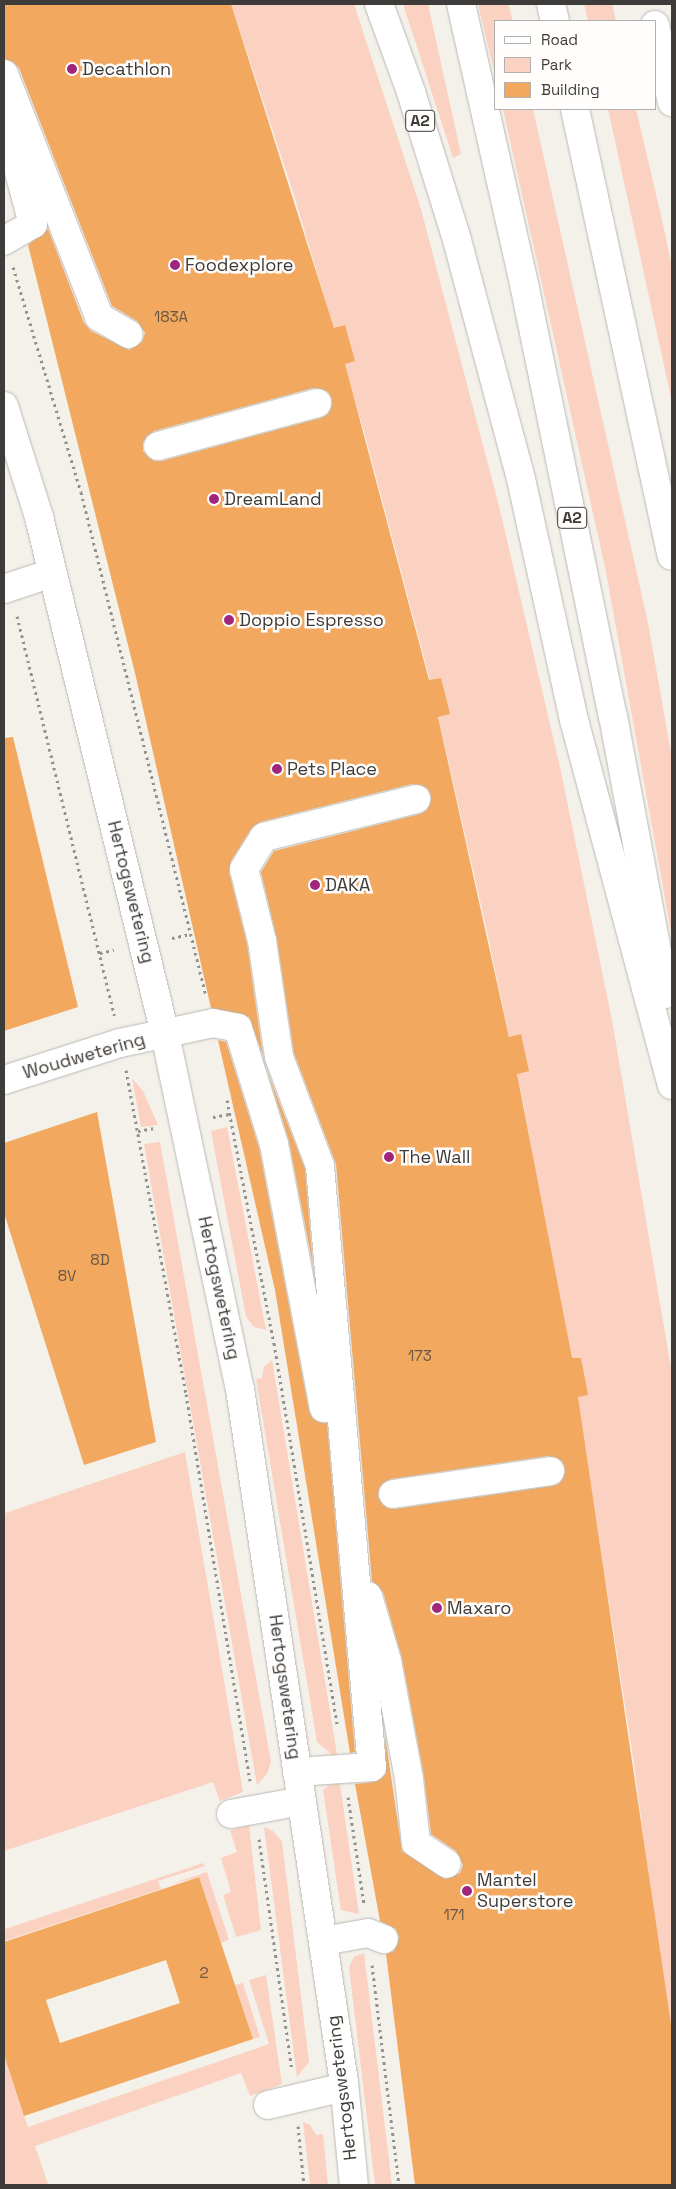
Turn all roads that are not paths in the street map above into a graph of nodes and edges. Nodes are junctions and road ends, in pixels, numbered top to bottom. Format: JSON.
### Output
{"nodes":[{"id":1,"x":379,"y":4,"type":"edge"},
{"id":2,"x":461,"y":4,"type":"edge"},
{"id":3,"x":551,"y":4,"type":"edge"},
{"id":4,"x":650,"y":4,"type":"edge"},
{"id":5,"x":555,"y":20,"type":"edge"},
{"id":6,"x":653,"y":20,"type":"edge"},
{"id":7,"x":656,"y":32,"type":"edge"},
{"id":8,"x":4,"y":74,"type":"edge"},
{"id":9,"x":672,"y":102,"type":"edge"},
{"id":10,"x":575,"y":110,"type":"edge"},
{"id":11,"x":4,"y":116,"type":"edge"},
{"id":12,"x":4,"y":241,"type":"edge"},
{"id":13,"x":130,"y":334,"type":"dead end"},
{"id":14,"x":317,"y":403,"type":"dead end"},
{"id":15,"x":4,"y":406,"type":"edge"},
{"id":16,"x":158,"y":446,"type":"dead end"},
{"id":17,"x":672,"y":556,"type":"edge"},
{"id":18,"x":52,"y":574,"type":"junction"},
{"id":19,"x":7,"y":588,"type":"edge"},
{"id":20,"x":416,"y":799,"type":"dead end"},
{"id":21,"x":165,"y":1034,"type":"junction"},
{"id":22,"x":672,"y":1034,"type":"edge"},
{"id":23,"x":4,"y":1080,"type":"edge"},
{"id":24,"x":672,"y":1085,"type":"edge"},
{"id":25,"x":550,"y":1471,"type":"dead end"},
{"id":26,"x":393,"y":1494,"type":"dead end"},
{"id":27,"x":350,"y":1537,"type":"junction"},
{"id":28,"x":297,"y":1772,"type":"junction"},
{"id":29,"x":302,"y":1801,"type":"junction"},
{"id":30,"x":243,"y":1811,"type":"road end"},
{"id":31,"x":447,"y":1864,"type":"dead end"},
{"id":32,"x":384,"y":1939,"type":"dead end"},
{"id":33,"x":323,"y":1941,"type":"junction"},
{"id":34,"x":344,"y":2087,"type":"junction"},
{"id":35,"x":268,"y":2105,"type":"dead end"},
{"id":36,"x":354,"y":2185,"type":"edge"}],
"edges":[{"from":1,"to":24,"type":"main road","number":"A2"},
{"from":2,"to":22,"type":"main road","number":"A2"},
{"from":3,"to":5,"type":"main road"},
{"from":4,"to":6,"type":"main road"},
{"from":7,"to":9,"type":"main road"},
{"from":8,"to":13,"type":"main road"},
{"from":10,"to":17,"type":"main road"},
{"from":11,"to":12,"type":"main road"},
{"from":14,"to":16,"type":"main road"},
{"from":15,"to":18,"type":"main road","name":"Hertogswetering"},
{"from":18,"to":19,"type":"main road"},
{"from":18,"to":21,"type":"main road","name":"Hertogswetering"},
{"from":20,"to":27,"type":"main road"},
{"from":21,"to":23,"type":"main road","name":"Woudwetering"},
{"from":21,"to":27,"type":"main road","name":"Woudwetering"},
{"from":21,"to":28,"type":"main road","name":"Hertogswetering"},
{"from":25,"to":26,"type":"main road"},
{"from":27,"to":28,"type":"main road"},
{"from":27,"to":31,"type":"main road"},
{"from":28,"to":29,"type":"main road","name":"Hertogswetering"},
{"from":29,"to":30,"type":"main road"},
{"from":29,"to":33,"type":"main road","name":"Hertogswetering"},
{"from":32,"to":33,"type":"main road"},
{"from":33,"to":34,"type":"main road","name":"Hertogswetering"},
{"from":34,"to":35,"type":"main road"},
{"from":34,"to":36,"type":"main road","name":"Hertogswetering"}]}
